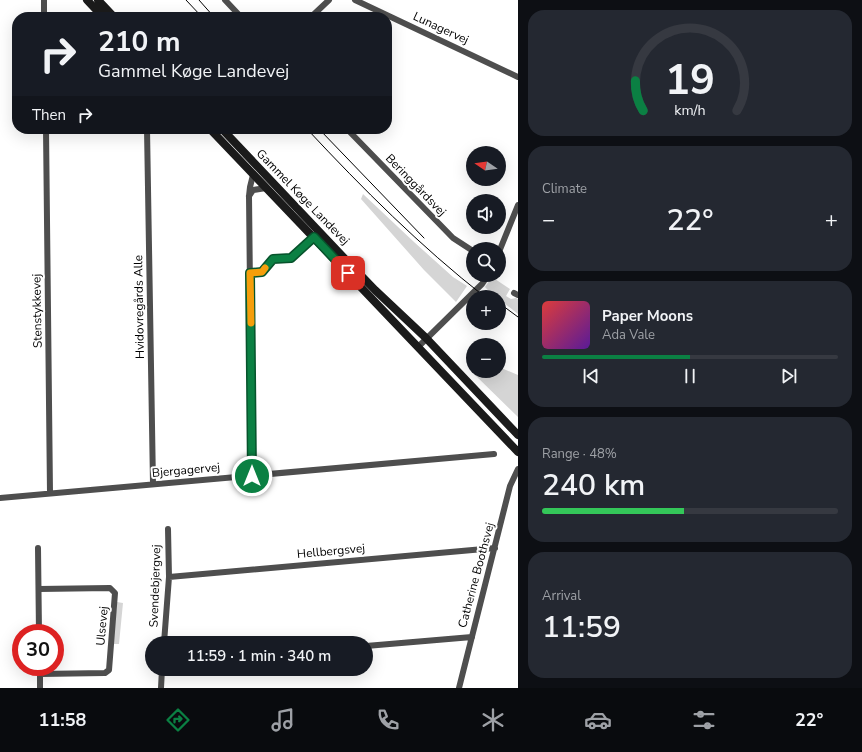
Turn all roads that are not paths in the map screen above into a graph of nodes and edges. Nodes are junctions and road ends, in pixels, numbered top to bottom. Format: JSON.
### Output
{"nodes":[{"id":1,"x":44,"y":0,"type":"edge"},
{"id":2,"x":87,"y":0,"type":"edge"},
{"id":3,"x":98,"y":0,"type":"edge"},
{"id":4,"x":225,"y":0,"type":"edge"},
{"id":5,"x":329,"y":0,"type":"edge"},
{"id":6,"x":355,"y":0,"type":"edge"},
{"id":7,"x":44,"y":12,"type":"edge"},
{"id":8,"x":98,"y":12,"type":"edge"},
{"id":9,"x":109,"y":12,"type":"edge"},
{"id":10,"x":236,"y":12,"type":"edge"},
{"id":11,"x":316,"y":12,"type":"edge"},
{"id":12,"x":380,"y":12,"type":"edge"},
{"id":13,"x":392,"y":17,"type":"edge"},
{"id":14,"x":518,"y":77,"type":"edge"},
{"id":15,"x":46,"y":134,"type":"edge"},
{"id":16,"x":147,"y":134,"type":"edge"},
{"id":17,"x":215,"y":134,"type":"edge"},
{"id":18,"x":227,"y":134,"type":"edge"},
{"id":19,"x":352,"y":134,"type":"edge"},
{"id":20,"x":253,"y":175,"type":"junction"},
{"id":21,"x":266,"y":188,"type":"junction"},
{"id":22,"x":249,"y":196,"type":"junction"},
{"id":23,"x":518,"y":204,"type":"edge"},
{"id":24,"x":314,"y":237,"type":"junction"},
{"id":25,"x":503,"y":242,"type":"edge"},
{"id":26,"x":466,"y":246,"type":"edge"},
{"id":27,"x":250,"y":273,"type":"junction"},
{"id":28,"x":483,"y":282,"type":"edge"},
{"id":29,"x":426,"y":338,"type":"junction"},
{"id":30,"x":418,"y":347,"type":"junction"},
{"id":31,"x":518,"y":435,"type":"edge"},
{"id":32,"x":518,"y":452,"type":"edge"},
{"id":33,"x":494,"y":454,"type":"dead end"},
{"id":34,"x":518,"y":469,"type":"edge"},
{"id":35,"x":252,"y":476,"type":"junction"},
{"id":36,"x":152,"y":484,"type":"junction"},
{"id":37,"x":50,"y":493,"type":"junction"},
{"id":38,"x":0,"y":498,"type":"edge"},
{"id":39,"x":168,"y":529,"type":"dead end"},
{"id":40,"x":38,"y":548,"type":"dead end"},
{"id":41,"x":495,"y":548,"type":"junction"},
{"id":42,"x":169,"y":577,"type":"junction"},
{"id":43,"x":39,"y":589,"type":"junction"},
{"id":44,"x":39,"y":624,"type":"edge"},
{"id":45,"x":165,"y":636,"type":"edge"},
{"id":46,"x":472,"y":637,"type":"junction"},
{"id":47,"x":373,"y":645,"type":"edge"},
{"id":48,"x":64,"y":674,"type":"edge"},
{"id":49,"x":40,"y":676,"type":"edge"},
{"id":50,"x":161,"y":676,"type":"edge"},
{"id":51,"x":40,"y":688,"type":"edge"},
{"id":52,"x":160,"y":688,"type":"edge"},
{"id":53,"x":459,"y":688,"type":"edge"}],
"edges":[{"from":1,"to":7,"type":"street"},
{"from":2,"to":8,"type":"main road"},
{"from":3,"to":9,"type":"main road"},
{"from":4,"to":10,"type":"street"},
{"from":5,"to":11,"type":"street"},
{"from":6,"to":12,"type":"street","name":"Lunagervej"},
{"from":13,"to":14,"type":"street","name":"Lunagervej"},
{"from":15,"to":37,"type":"street","name":"Stenstykkevej"},
{"from":16,"to":36,"type":"street","name":"Hvidovregårds Alle"},
{"from":17,"to":20,"type":"main road","name":"Gammel Køge Landevej"},
{"from":18,"to":29,"type":"main road","name":"Gammel Køge Landevej"},
{"from":19,"to":26,"type":"street","name":"Beringgårdsvej"},
{"from":20,"to":21,"type":"main road","name":"Gammel Køge Landevej"},
{"from":20,"to":22,"type":"street"},
{"from":21,"to":22,"type":"street"},
{"from":21,"to":24,"type":"main road","name":"Gammel Køge Landevej"},
{"from":22,"to":27,"type":"street"},
{"from":23,"to":25,"type":"street"},
{"from":24,"to":27,"type":"street","name":"Gammel Køge Landevej"},
{"from":24,"to":30,"type":"main road","name":"Gammel Køge Landevej"},
{"from":27,"to":35,"type":"street"},
{"from":28,"to":29,"type":"street"},
{"from":29,"to":30,"type":"street"},
{"from":29,"to":31,"type":"main road","name":"Gammel Køge Landevej"},
{"from":30,"to":32,"type":"main road","name":"Gammel Køge Landevej"},
{"from":33,"to":35,"type":"street","name":"Bjergagervej"},
{"from":34,"to":41,"type":"street","name":"Catherine Boothsvej"},
{"from":35,"to":36,"type":"street","name":"Bjergagervej"},
{"from":36,"to":37,"type":"street","name":"Bjergagervej"},
{"from":37,"to":38,"type":"street","name":"Bjergagervej"},
{"from":39,"to":42,"type":"street","name":"Svendebjergvej"},
{"from":40,"to":43,"type":"street"},
{"from":41,"to":42,"type":"street","name":"Hellbergsvej"},
{"from":41,"to":46,"type":"street","name":"Catherine Boothsvej"},
{"from":42,"to":45,"type":"street","name":"Svendebjergvej"},
{"from":43,"to":44,"type":"street"},
{"from":43,"to":48,"type":"street","name":"Ulsevej"},
{"from":46,"to":47,"type":"street"},
{"from":46,"to":53,"type":"street","name":"Catherine Boothsvej"},
{"from":49,"to":51,"type":"street"},
{"from":50,"to":52,"type":"street"}]}
